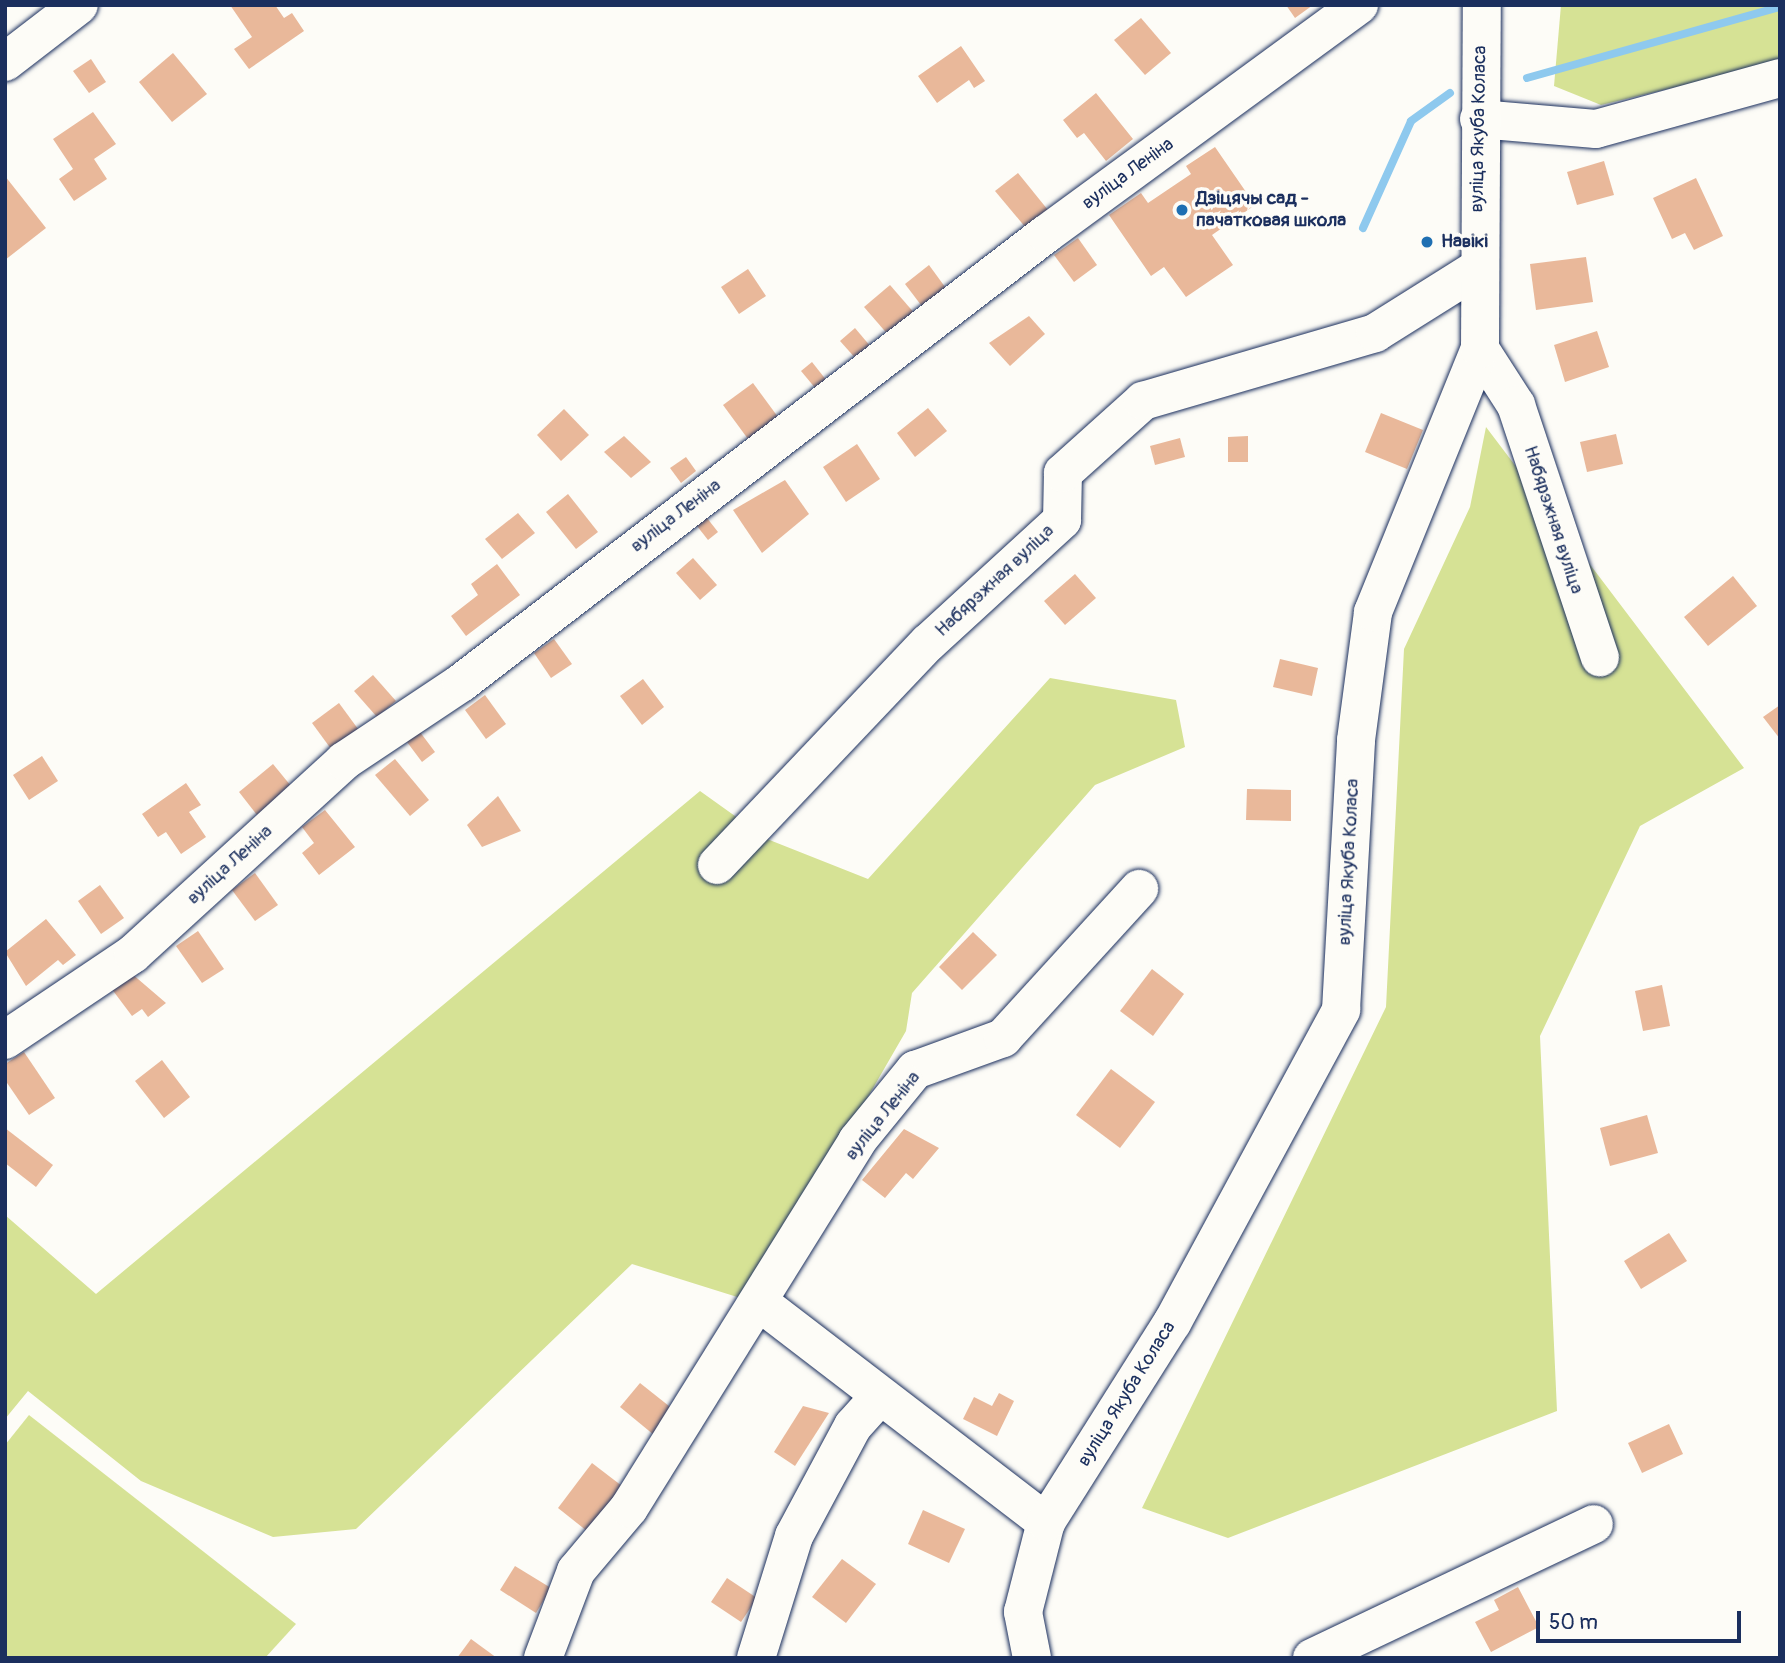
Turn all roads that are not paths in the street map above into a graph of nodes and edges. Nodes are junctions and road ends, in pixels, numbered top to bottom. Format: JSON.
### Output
{"nodes":[{"id":1,"x":79,"y":5,"type":"edge"},
{"id":2,"x":1359,"y":5,"type":"edge"},
{"id":3,"x":1482,"y":5,"type":"edge"},
{"id":4,"x":5,"y":62,"type":"edge"},
{"id":5,"x":1780,"y":78,"type":"edge"},
{"id":6,"x":1479,"y":118,"type":"junction"},
{"id":7,"x":1478,"y":269,"type":"junction"},
{"id":8,"x":1480,"y":349,"type":"junction"},
{"id":9,"x":1600,"y":657,"type":"dead end"},
{"id":10,"x":717,"y":865,"type":"dead end"},
{"id":11,"x":1139,"y":889,"type":"dead end"},
{"id":12,"x":5,"y":1040,"type":"edge"},
{"id":13,"x":759,"y":1302,"type":"junction"},
{"id":14,"x":880,"y":1396,"type":"junction"},
{"id":15,"x":1046,"y":1522,"type":"junction"},
{"id":16,"x":1594,"y":1524,"type":"dead end"},
{"id":17,"x":544,"y":1658,"type":"edge"},
{"id":18,"x":757,"y":1658,"type":"edge"},
{"id":19,"x":1032,"y":1658,"type":"edge"},
{"id":20,"x":1312,"y":1658,"type":"edge"}],
"edges":[{"from":1,"to":4,"type":"street"},
{"from":2,"to":12,"type":"street","name":"вуліца Леніна"},
{"from":3,"to":6,"type":"street","name":"вуліца Якуба Коласа"},
{"from":5,"to":6,"type":"street"},
{"from":6,"to":7,"type":"street","name":"вуліца Якуба Коласа"},
{"from":7,"to":8,"type":"street","name":"вуліца Якуба Коласа"},
{"from":7,"to":10,"type":"street","name":"Набярэжная вуліца"},
{"from":8,"to":9,"type":"street","name":"Набярэжная вуліца"},
{"from":8,"to":15,"type":"street","name":"вуліца Якуба Коласа"},
{"from":11,"to":13,"type":"street","name":"вуліца Леніна"},
{"from":13,"to":14,"type":"street"},
{"from":13,"to":17,"type":"street","name":"вуліца Леніна"},
{"from":14,"to":15,"type":"street"},
{"from":14,"to":18,"type":"street"},
{"from":15,"to":19,"type":"street","name":"вуліца Якуба Коласа"},
{"from":16,"to":20,"type":"street"}]}
